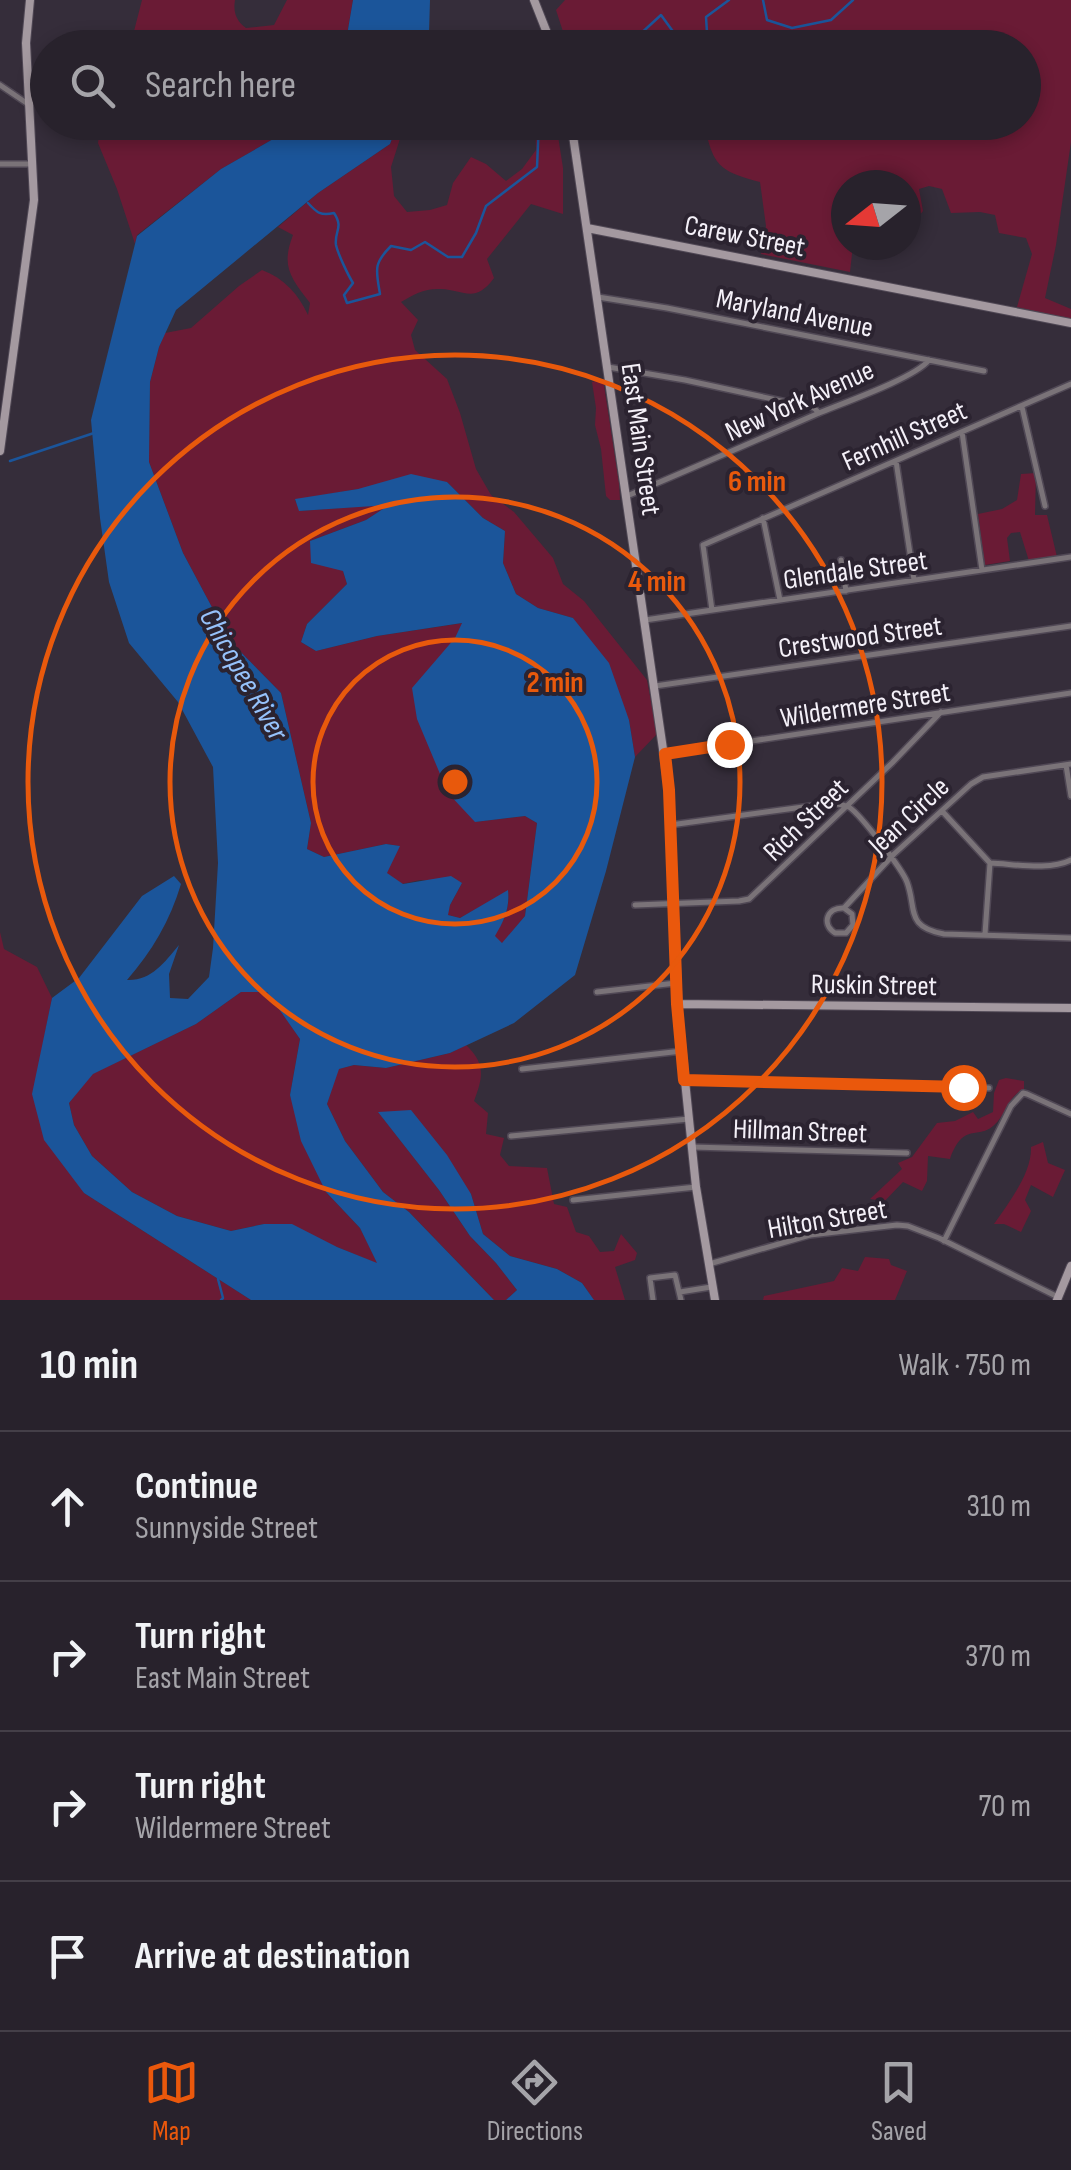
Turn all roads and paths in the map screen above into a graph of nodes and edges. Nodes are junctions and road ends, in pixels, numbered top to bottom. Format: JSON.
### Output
{"nodes":[{"id":1,"x":30,"y":0,"type":"edge"},
{"id":2,"x":534,"y":0,"type":"edge"},
{"id":3,"x":546,"y":30,"type":"edge"},
{"id":4,"x":0,"y":85,"type":"edge"},
{"id":5,"x":30,"y":106,"type":"joint"},
{"id":6,"x":32,"y":140,"type":"edge"},
{"id":7,"x":574,"y":140,"type":"edge"},
{"id":8,"x":0,"y":164,"type":"edge"},
{"id":9,"x":33,"y":164,"type":"junction"},
{"id":10,"x":587,"y":228,"type":"junction"},
{"id":11,"x":598,"y":296,"type":"junction"},
{"id":12,"x":1071,"y":323,"type":"edge"},
{"id":13,"x":929,"y":360,"type":"junction"},
{"id":14,"x":608,"y":367,"type":"junction"},
{"id":15,"x":984,"y":370,"type":"dead end"},
{"id":16,"x":1071,"y":384,"type":"edge"},
{"id":17,"x":1022,"y":406,"type":"junction"},
{"id":18,"x":819,"y":414,"type":"junction"},
{"id":19,"x":962,"y":432,"type":"junction"},
{"id":20,"x":0,"y":451,"type":"edge"},
{"id":21,"x":896,"y":461,"type":"junction"},
{"id":22,"x":627,"y":496,"type":"junction"},
{"id":23,"x":1045,"y":506,"type":"dead end"},
{"id":24,"x":763,"y":518,"type":"junction"},
{"id":25,"x":1071,"y":557,"type":"edge"},
{"id":26,"x":841,"y":560,"type":"dead end"},
{"id":27,"x":982,"y":570,"type":"junction"},
{"id":28,"x":914,"y":580,"type":"junction"},
{"id":29,"x":846,"y":590,"type":"junction"},
{"id":30,"x":780,"y":600,"type":"junction"},
{"id":31,"x":712,"y":610,"type":"junction"},
{"id":32,"x":646,"y":620,"type":"junction"},
{"id":33,"x":1071,"y":626,"type":"edge"},
{"id":34,"x":655,"y":686,"type":"junction"},
{"id":35,"x":1071,"y":693,"type":"edge"},
{"id":36,"x":941,"y":712,"type":"junction"},
{"id":37,"x":665,"y":754,"type":"junction"},
{"id":38,"x":1068,"y":765,"type":"edge"},
{"id":39,"x":1071,"y":796,"type":"edge"},
{"id":40,"x":847,"y":806,"type":"junction"},
{"id":41,"x":941,"y":810,"type":"junction"},
{"id":42,"x":670,"y":824,"type":"junction"},
{"id":43,"x":890,"y":859,"type":"junction"},
{"id":44,"x":1071,"y":860,"type":"edge"},
{"id":45,"x":990,"y":863,"type":"junction"},
{"id":46,"x":673,"y":904,"type":"junction"},
{"id":47,"x":635,"y":905,"type":"dead end"},
{"id":48,"x":844,"y":908,"type":"junction"},
{"id":49,"x":985,"y":934,"type":"junction"},
{"id":50,"x":1071,"y":938,"type":"edge"},
{"id":51,"x":676,"y":982,"type":"junction"},
{"id":52,"x":598,"y":992,"type":"dead end"},
{"id":53,"x":677,"y":1004,"type":"junction"},
{"id":54,"x":1071,"y":1008,"type":"edge"},
{"id":55,"x":682,"y":1051,"type":"junction"},
{"id":56,"x":522,"y":1069,"type":"dead end"},
{"id":57,"x":684,"y":1080,"type":"junction"},
{"id":58,"x":989,"y":1088,"type":"dead end"},
{"id":59,"x":1071,"y":1114,"type":"edge"},
{"id":60,"x":689,"y":1118,"type":"junction"},
{"id":61,"x":511,"y":1136,"type":"dead end"},
{"id":62,"x":692,"y":1147,"type":"junction"},
{"id":63,"x":906,"y":1153,"type":"dead end"},
{"id":64,"x":696,"y":1188,"type":"junction"},
{"id":65,"x":573,"y":1200,"type":"dead end"},
{"id":66,"x":944,"y":1241,"type":"junction"},
{"id":67,"x":709,"y":1264,"type":"junction"},
{"id":68,"x":1071,"y":1266,"type":"edge"},
{"id":69,"x":712,"y":1286,"type":"junction"},
{"id":70,"x":680,"y":1296,"type":"edge"},
{"id":71,"x":1058,"y":1299,"type":"edge"},
{"id":72,"x":652,"y":1300,"type":"edge"},
{"id":73,"x":714,"y":1300,"type":"edge"}],
"edges":[{"from":1,"to":5,"type":"main road"},
{"from":2,"to":3,"type":"main road"},
{"from":4,"to":5,"type":"street"},
{"from":6,"to":9,"type":"main road"},
{"from":7,"to":10,"type":"main road","name":"East Main Street"},
{"from":8,"to":9,"type":"street"},
{"from":9,"to":20,"type":"main road"},
{"from":10,"to":11,"type":"main road","name":"East Main Street"},
{"from":10,"to":12,"type":"main road","name":"Carew Street"},
{"from":11,"to":13,"type":"street","name":"Maryland Avenue"},
{"from":11,"to":14,"type":"main road","name":"East Main Street"},
{"from":13,"to":15,"type":"street","name":"Maryland Avenue"},
{"from":13,"to":18,"type":"street","name":"New York Avenue"},
{"from":14,"to":18,"type":"street"},
{"from":14,"to":22,"type":"main road","name":"East Main Street"},
{"from":16,"to":17,"type":"street","name":"Fernhill Street"},
{"from":17,"to":19,"type":"street","name":"Fernhill Street"},
{"from":17,"to":23,"type":"street"},
{"from":18,"to":22,"type":"street","name":"New York Avenue"},
{"from":19,"to":21,"type":"street","name":"Fernhill Street"},
{"from":19,"to":27,"type":"street"},
{"from":21,"to":24,"type":"street","name":"Fernhill Street"},
{"from":21,"to":28,"type":"street"},
{"from":22,"to":32,"type":"main road","name":"East Main Street"},
{"from":24,"to":30,"type":"street"},
{"from":24,"to":31,"type":"street","name":"Fernhill Street"},
{"from":25,"to":27,"type":"street","name":"Glendale Street"},
{"from":26,"to":29,"type":"street"},
{"from":27,"to":28,"type":"street","name":"Glendale Street"},
{"from":28,"to":29,"type":"street","name":"Glendale Street"},
{"from":29,"to":30,"type":"street","name":"Glendale Street"},
{"from":30,"to":31,"type":"street","name":"Glendale Street"},
{"from":31,"to":32,"type":"street","name":"Glendale Street"},
{"from":32,"to":34,"type":"main road","name":"East Main Street"},
{"from":33,"to":34,"type":"street","name":"Crestwood Street"},
{"from":34,"to":37,"type":"main road","name":"East Main Street"},
{"from":35,"to":36,"type":"street","name":"Wildermere Street"},
{"from":36,"to":37,"type":"street","name":"Wildermere Street"},
{"from":36,"to":40,"type":"street","name":"Rich Street"},
{"from":37,"to":42,"type":"main road","name":"East Main Street"},
{"from":38,"to":39,"type":"street"},
{"from":38,"to":41,"type":"street","name":"Jean Circle"},
{"from":40,"to":42,"type":"street"},
{"from":40,"to":43,"type":"street"},
{"from":40,"to":46,"type":"street","name":"Rich Street"},
{"from":41,"to":43,"type":"street","name":"Jean Circle"},
{"from":41,"to":45,"type":"street"},
{"from":42,"to":46,"type":"main road","name":"East Main Street"},
{"from":43,"to":48,"type":"street","name":"Jean Circle"},
{"from":43,"to":49,"type":"street"},
{"from":44,"to":45,"type":"street"},
{"from":45,"to":49,"type":"street"},
{"from":46,"to":47,"type":"street","name":"Rich Street"},
{"from":46,"to":51,"type":"main road","name":"East Main Street"},
{"from":48,"to":48,"type":"street","name":"Jean Circle"},
{"from":49,"to":50,"type":"street"},
{"from":51,"to":52,"type":"street"},
{"from":51,"to":53,"type":"main road","name":"East Main Street"},
{"from":53,"to":54,"type":"main road","name":"Ruskin Street"},
{"from":53,"to":55,"type":"main road","name":"East Main Street"},
{"from":55,"to":56,"type":"street"},
{"from":55,"to":57,"type":"main road","name":"East Main Street"},
{"from":57,"to":58,"type":"street"},
{"from":57,"to":60,"type":"main road","name":"East Main Street"},
{"from":59,"to":66,"type":"street"},
{"from":60,"to":61,"type":"street"},
{"from":60,"to":62,"type":"main road","name":"East Main Street"},
{"from":62,"to":63,"type":"street","name":"Hillman Street"},
{"from":62,"to":64,"type":"main road","name":"East Main Street"},
{"from":64,"to":65,"type":"street"},
{"from":64,"to":67,"type":"main road","name":"East Main Street"},
{"from":66,"to":67,"type":"street","name":"Hilton Street"},
{"from":66,"to":71,"type":"street","name":"Hilton Street"},
{"from":67,"to":69,"type":"main road","name":"East Main Street"},
{"from":68,"to":71,"type":"main road"},
{"from":69,"to":70,"type":"street"},
{"from":69,"to":73,"type":"main road","name":"East Main Street"},
{"from":70,"to":72,"type":"street"}]}
